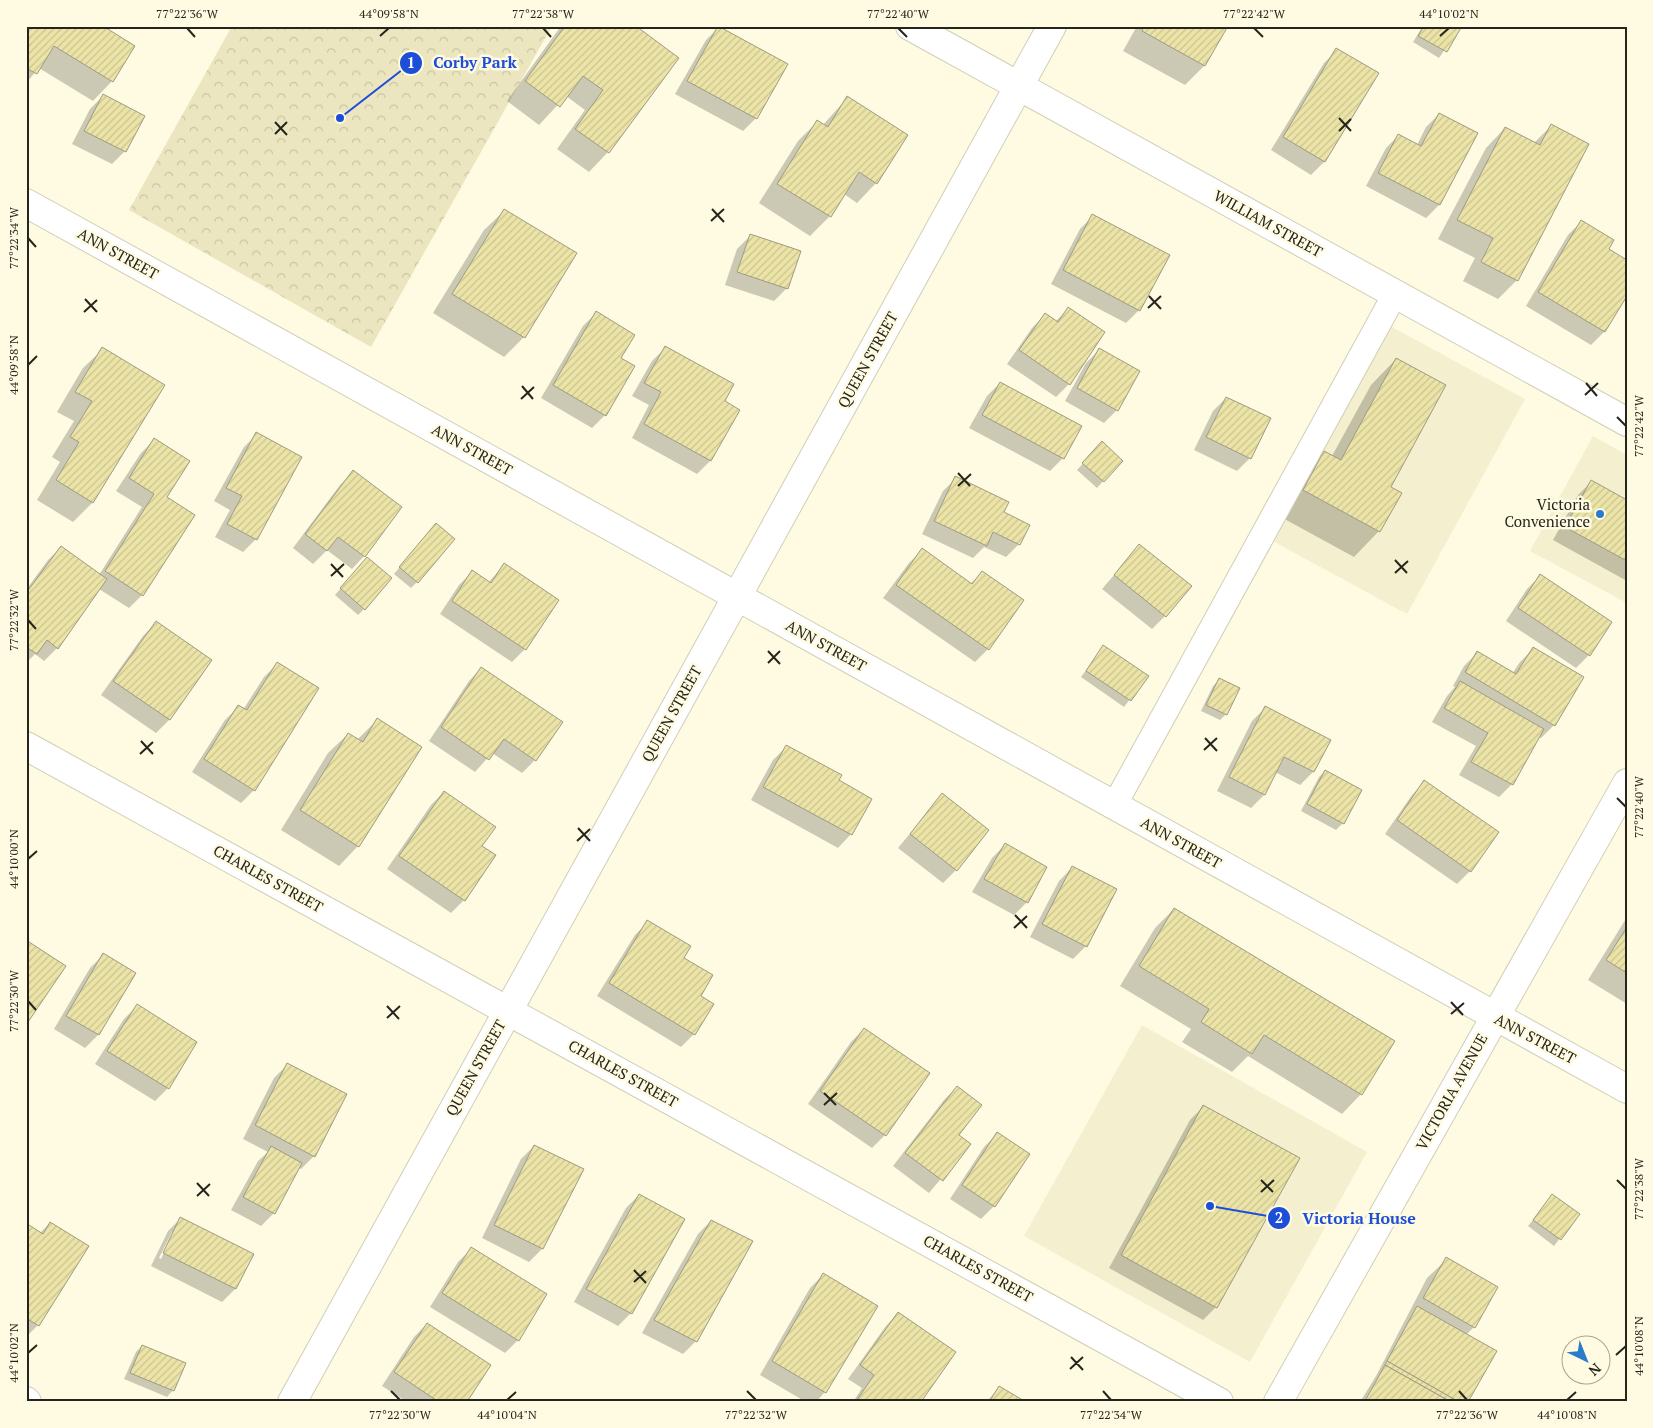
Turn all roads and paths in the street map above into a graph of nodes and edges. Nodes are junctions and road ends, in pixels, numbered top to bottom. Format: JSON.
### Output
{"nodes":[{"id":1,"x":910,"y":26,"type":"edge"},
{"id":2,"x":1052,"y":26,"type":"edge"},
{"id":3,"x":1018,"y":86,"type":"junction"},
{"id":4,"x":26,"y":203,"type":"edge"},
{"id":5,"x":1395,"y":294,"type":"junction"},
{"id":6,"x":1627,"y":422,"type":"edge"},
{"id":7,"x":738,"y":597,"type":"junction"},
{"id":8,"x":26,"y":746,"type":"edge"},
{"id":9,"x":1627,"y":783,"type":"edge"},
{"id":10,"x":1114,"y":806,"type":"junction"},
{"id":11,"x":508,"y":1011,"type":"junction"},
{"id":12,"x":1494,"y":1017,"type":"junction"},
{"id":13,"x":1627,"y":1089,"type":"edge"},
{"id":14,"x":292,"y":1402,"type":"edge"},
{"id":15,"x":1219,"y":1402,"type":"edge"},
{"id":16,"x":1278,"y":1402,"type":"edge"}],
"edges":[{"from":1,"to":3,"type":"street","name":"WILLIAM STREET"},
{"from":2,"to":3,"type":"street","name":"QUEEN STREET"},
{"from":3,"to":5,"type":"street","name":"WILLIAM STREET"},
{"from":3,"to":7,"type":"street","name":"QUEEN STREET"},
{"from":4,"to":7,"type":"street","name":"ANN STREET"},
{"from":5,"to":6,"type":"street","name":"WILLIAM STREET"},
{"from":5,"to":10,"type":"lane"},
{"from":7,"to":10,"type":"street","name":"ANN STREET"},
{"from":7,"to":11,"type":"street","name":"QUEEN STREET"},
{"from":8,"to":11,"type":"street","name":"CHARLES STREET"},
{"from":9,"to":12,"type":"street","name":"VICTORIA AVENUE"},
{"from":10,"to":12,"type":"street","name":"ANN STREET"},
{"from":11,"to":14,"type":"street","name":"QUEEN STREET"},
{"from":11,"to":15,"type":"street","name":"CHARLES STREET"},
{"from":12,"to":13,"type":"street","name":"ANN STREET"},
{"from":12,"to":16,"type":"street","name":"VICTORIA AVENUE"}]}
